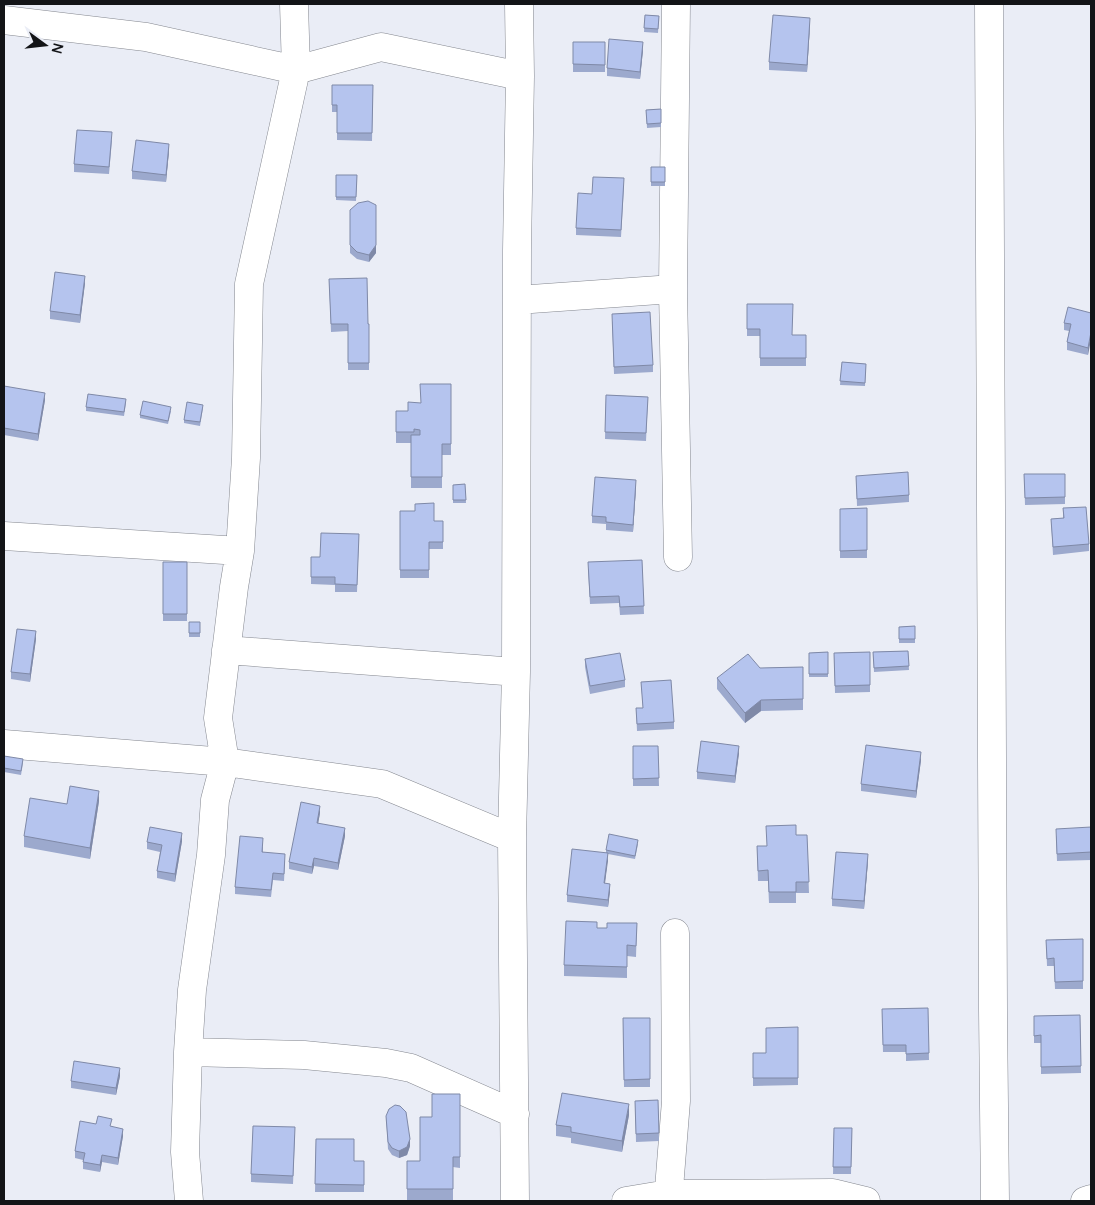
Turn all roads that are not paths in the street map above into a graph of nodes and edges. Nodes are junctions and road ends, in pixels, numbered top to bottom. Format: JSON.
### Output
{"nodes":[{"id":1,"x":294,"y":4,"type":"edge"},
{"id":2,"x":519,"y":4,"type":"edge"},
{"id":3,"x":676,"y":4,"type":"edge"},
{"id":4,"x":989,"y":4,"type":"edge"},
{"id":5,"x":4,"y":20,"type":"edge"},
{"id":6,"x":296,"y":70,"type":"junction"},
{"id":7,"x":520,"y":76,"type":"junction"},
{"id":8,"x":673,"y":289,"type":"junction"},
{"id":9,"x":517,"y":300,"type":"junction"},
{"id":10,"x":4,"y":536,"type":"edge"},
{"id":11,"x":240,"y":550,"type":"junction"},
{"id":12,"x":678,"y":557,"type":"dead end"},
{"id":13,"x":226,"y":650,"type":"junction"},
{"id":14,"x":516,"y":672,"type":"junction"},
{"id":15,"x":4,"y":744,"type":"edge"},
{"id":16,"x":225,"y":762,"type":"junction"},
{"id":17,"x":512,"y":838,"type":"junction"},
{"id":18,"x":675,"y":933,"type":"dead end"},
{"id":19,"x":188,"y":1052,"type":"junction"},
{"id":20,"x":515,"y":1114,"type":"junction"},
{"id":21,"x":668,"y":1198,"type":"edge"},
{"id":22,"x":1091,"y":1200,"type":"edge"},
{"id":23,"x":189,"y":1201,"type":"edge"},
{"id":24,"x":515,"y":1201,"type":"edge"},
{"id":25,"x":626,"y":1201,"type":"edge"},
{"id":26,"x":866,"y":1201,"type":"edge"},
{"id":27,"x":995,"y":1201,"type":"edge"},
{"id":28,"x":1085,"y":1201,"type":"edge"}],
"edges":[{"from":1,"to":6,"type":"street"},
{"from":2,"to":7,"type":"street"},
{"from":3,"to":8,"type":"street"},
{"from":4,"to":27,"type":"street"},
{"from":5,"to":6,"type":"street"},
{"from":6,"to":7,"type":"street"},
{"from":6,"to":11,"type":"street"},
{"from":7,"to":9,"type":"street"},
{"from":8,"to":9,"type":"street"},
{"from":8,"to":12,"type":"street"},
{"from":9,"to":14,"type":"street"},
{"from":10,"to":11,"type":"street"},
{"from":11,"to":13,"type":"street"},
{"from":13,"to":14,"type":"street"},
{"from":13,"to":16,"type":"street"},
{"from":14,"to":17,"type":"street"},
{"from":15,"to":16,"type":"street"},
{"from":16,"to":17,"type":"street"},
{"from":16,"to":19,"type":"street"},
{"from":17,"to":20,"type":"street"},
{"from":18,"to":21,"type":"street"},
{"from":19,"to":20,"type":"street"},
{"from":19,"to":23,"type":"street"},
{"from":20,"to":24,"type":"street"},
{"from":21,"to":25,"type":"street"},
{"from":21,"to":26,"type":"street"},
{"from":22,"to":28,"type":"street"}]}
